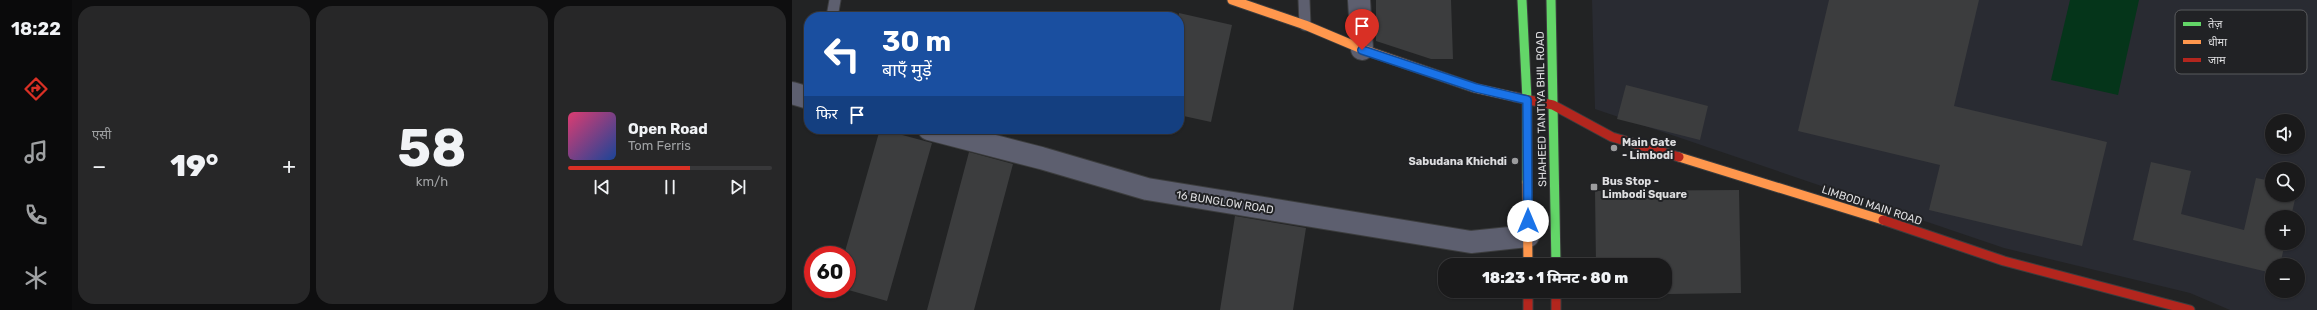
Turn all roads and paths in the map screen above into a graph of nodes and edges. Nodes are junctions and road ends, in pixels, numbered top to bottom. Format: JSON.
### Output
{"nodes":[{"id":1,"x":835,"y":0,"type":"edge"},
{"id":2,"x":1232,"y":0,"type":"edge"},
{"id":3,"x":1304,"y":0,"type":"edge"},
{"id":4,"x":1359,"y":0,"type":"edge"},
{"id":5,"x":1522,"y":0,"type":"edge"},
{"id":6,"x":1551,"y":0,"type":"edge"},
{"id":7,"x":833,"y":12,"type":"edge"},
{"id":8,"x":1305,"y":26,"type":"junction"},
{"id":9,"x":1362,"y":50,"type":"junction"},
{"id":10,"x":792,"y":93,"type":"edge"},
{"id":11,"x":804,"y":97,"type":"edge"},
{"id":12,"x":1527,"y":100,"type":"junction"},
{"id":13,"x":1553,"y":105,"type":"junction"},
{"id":14,"x":948,"y":134,"type":"edge"},
{"id":15,"x":1528,"y":236,"type":"junction"},
{"id":16,"x":1528,"y":258,"type":"edge"},
{"id":17,"x":1556,"y":258,"type":"edge"},
{"id":18,"x":1528,"y":298,"type":"edge"},
{"id":19,"x":1556,"y":298,"type":"edge"},
{"id":20,"x":1528,"y":310,"type":"edge"},
{"id":21,"x":1556,"y":310,"type":"edge"},
{"id":22,"x":2190,"y":310,"type":"edge"}],
"edges":[{"from":1,"to":7,"type":"lane"},
{"from":2,"to":8,"type":"street","name":"LIMBODI MAIN ROAD"},
{"from":3,"to":8,"type":"lane"},
{"from":4,"to":9,"type":"street"},
{"from":5,"to":12,"type":"street","name":"SHAHEED TANTIYA BHIL ROAD"},
{"from":6,"to":13,"type":"street","name":"SHAHEED TANTIYA BHIL ROAD"},
{"from":8,"to":9,"type":"street","name":"LIMBODI MAIN ROAD"},
{"from":9,"to":12,"type":"street","name":"LIMBODI MAIN ROAD"},
{"from":10,"to":11,"type":"street"},
{"from":12,"to":13,"type":"street","name":"LIMBODI MAIN ROAD"},
{"from":12,"to":15,"type":"street","name":"SHAHEED TANTIYA BHIL ROAD"},
{"from":13,"to":17,"type":"street","name":"SHAHEED TANTIYA BHIL ROAD"},
{"from":13,"to":22,"type":"street","name":"LIMBODI MAIN ROAD"},
{"from":14,"to":15,"type":"street","name":"16 BUNGLOW ROAD"},
{"from":15,"to":16,"type":"street","name":"SHAHEED TANTIYA BHIL ROAD"},
{"from":18,"to":20,"type":"street"},
{"from":19,"to":21,"type":"street"}]}
